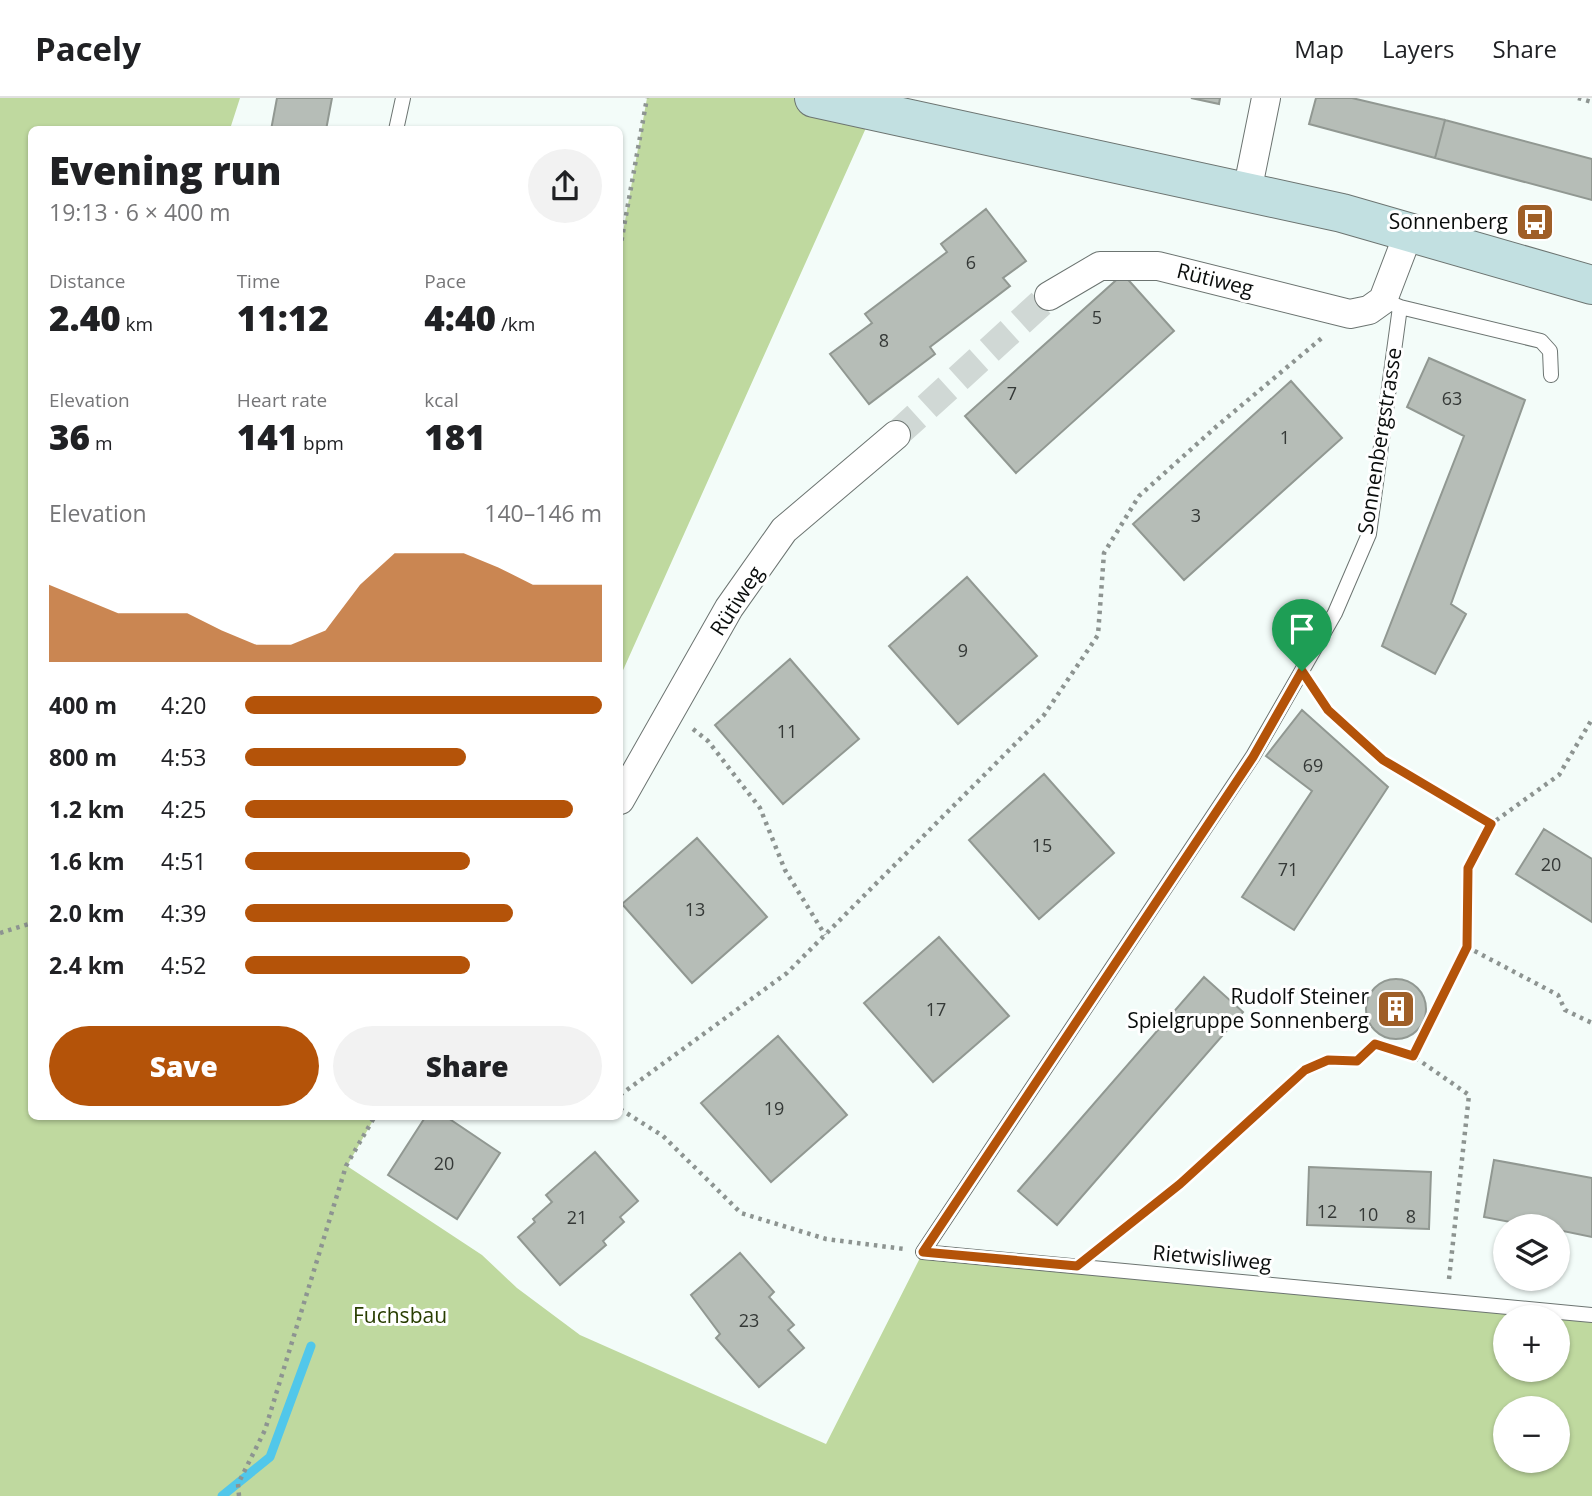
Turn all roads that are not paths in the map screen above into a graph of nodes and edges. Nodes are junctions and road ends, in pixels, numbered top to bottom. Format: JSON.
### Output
{"nodes":[{"id":1,"x":403,"y":98,"type":"edge"},
{"id":2,"x":814,"y":98,"type":"edge"},
{"id":3,"x":1266,"y":98,"type":"edge"},
{"id":4,"x":397,"y":126,"type":"edge"},
{"id":5,"x":1247,"y":192,"type":"junction"},
{"id":6,"x":1409,"y":232,"type":"junction"},
{"id":7,"x":1592,"y":285,"type":"edge"},
{"id":8,"x":1049,"y":296,"type":"tunnel mouth"},
{"id":9,"x":1392,"y":304,"type":"junction"},
{"id":10,"x":1550,"y":375,"type":"dead end"},
{"id":11,"x":896,"y":435,"type":"tunnel mouth"},
{"id":12,"x":623,"y":795,"type":"edge"},
{"id":13,"x":923,"y":1252,"type":"joint"},
{"id":14,"x":1592,"y":1315,"type":"edge"}],
"edges":[{"from":1,"to":4,"type":"lane"},
{"from":2,"to":5,"type":"street"},
{"from":3,"to":5,"type":"street"},
{"from":5,"to":6,"type":"street"},
{"from":6,"to":7,"type":"street"},
{"from":6,"to":9,"type":"street","name":"Sonnenbergstrasse"},
{"from":8,"to":9,"type":"street","name":"Rütiweg"},
{"from":9,"to":10,"type":"lane"},
{"from":9,"to":13,"type":"lane","name":"Sonnenbergstrasse"},
{"from":11,"to":12,"type":"street","name":"Rütiweg"},
{"from":13,"to":14,"type":"lane","name":"Rietwisliweg"}]}
